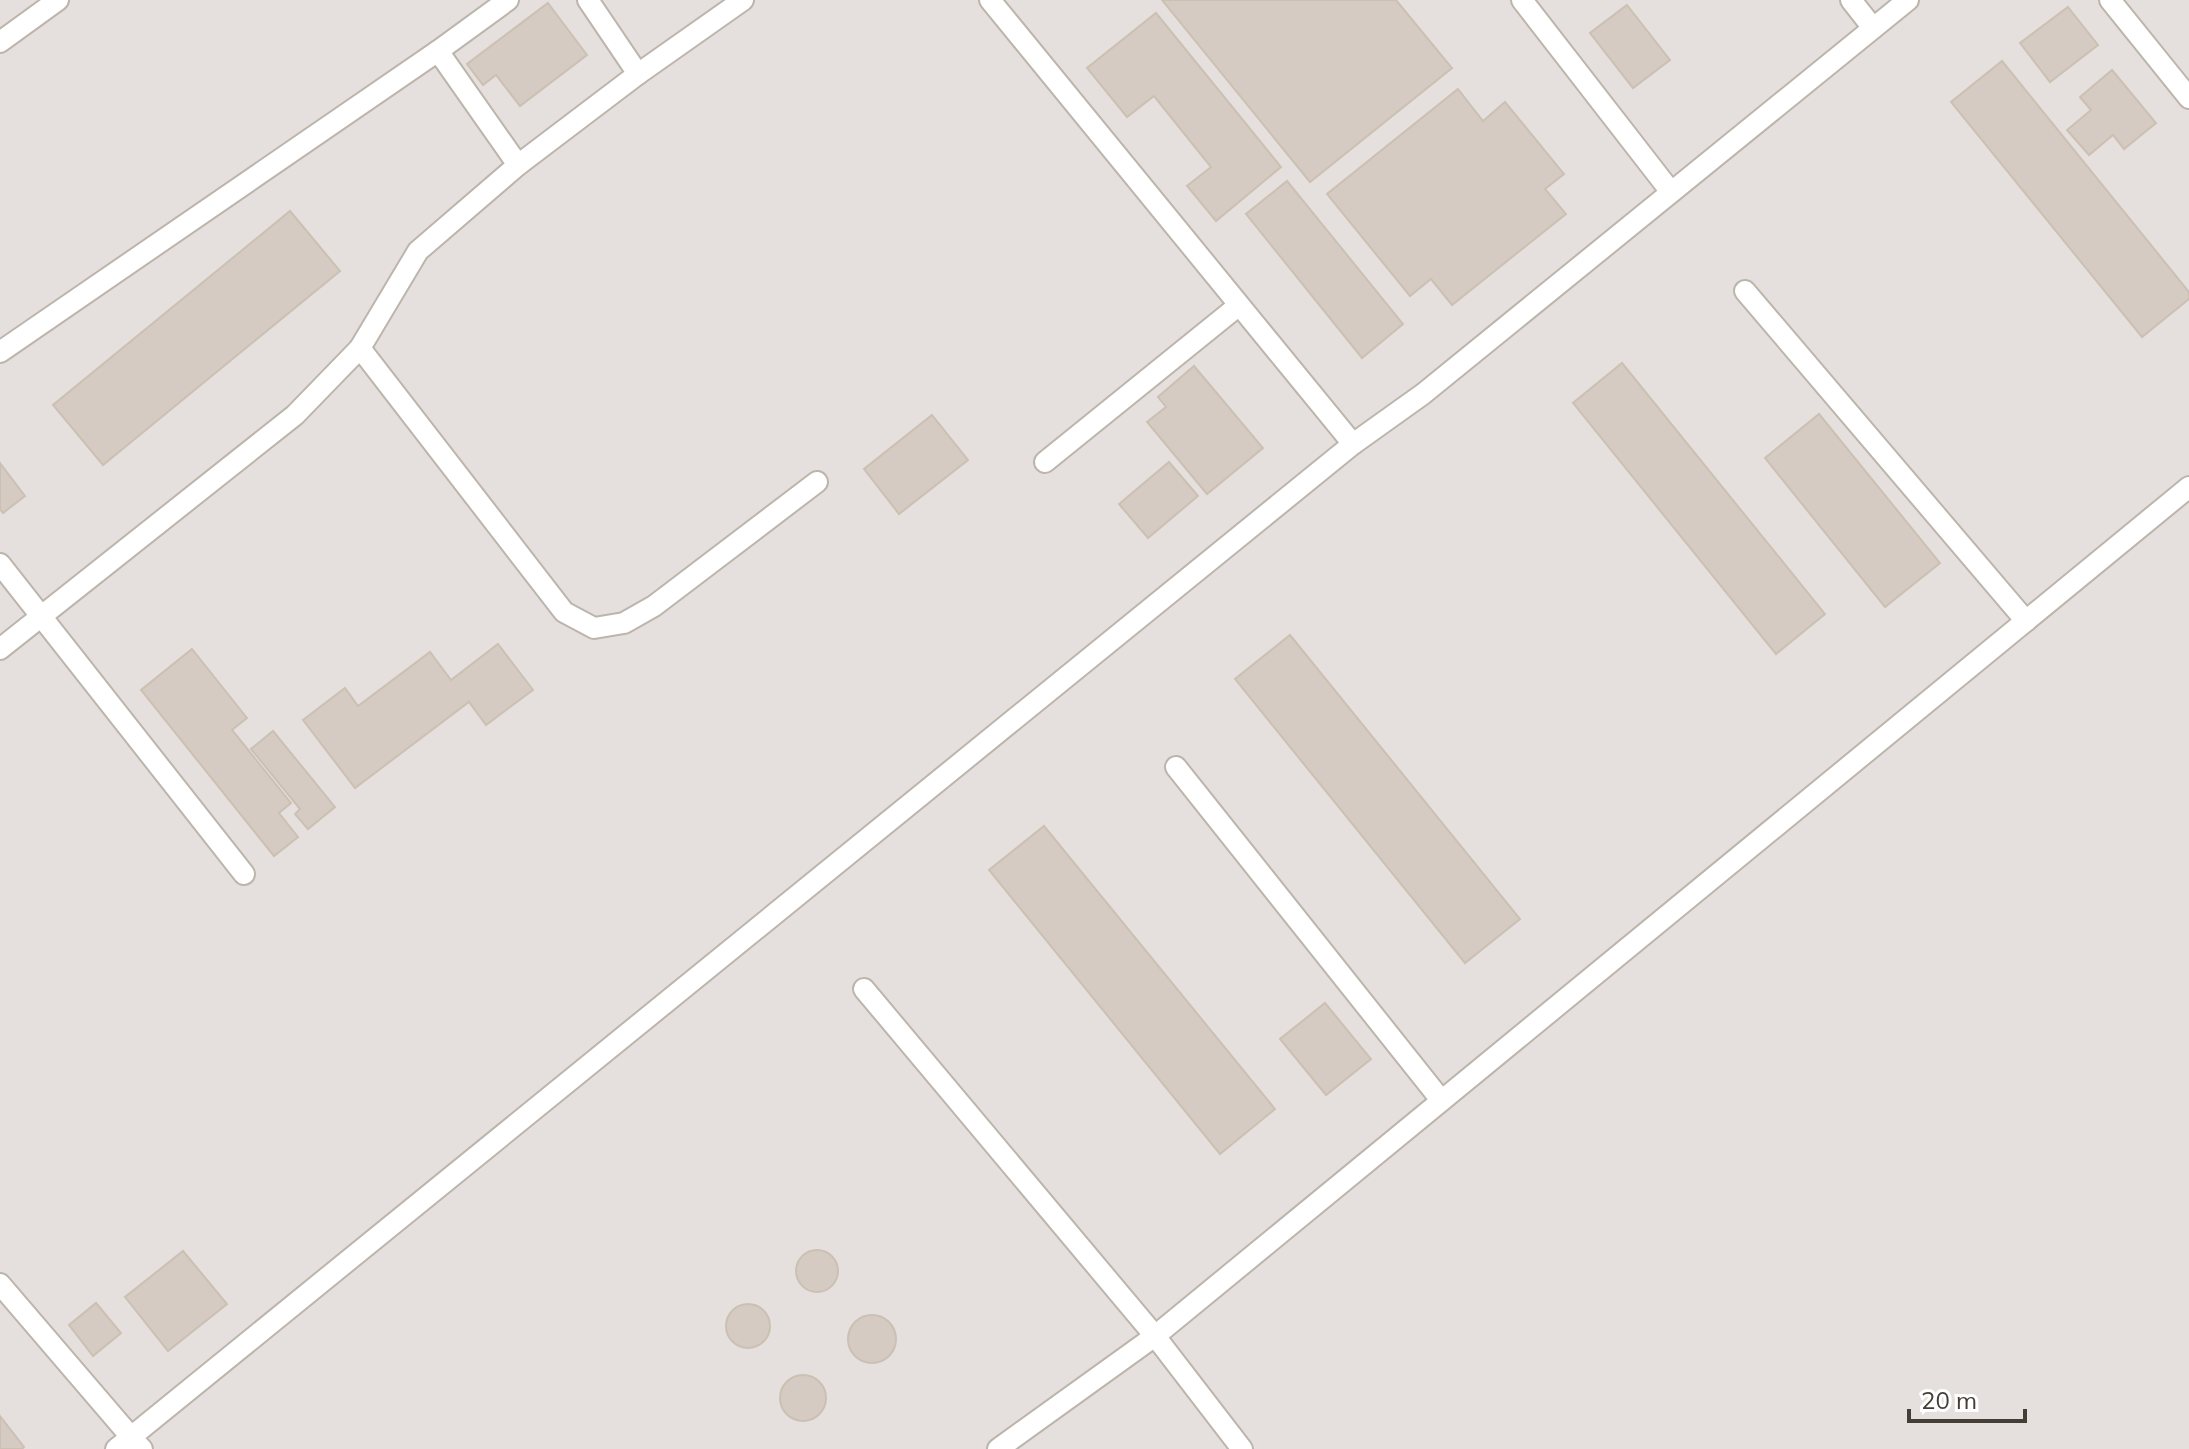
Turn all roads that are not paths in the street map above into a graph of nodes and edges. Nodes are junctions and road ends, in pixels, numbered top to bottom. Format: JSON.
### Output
{"nodes":[{"id":1,"x":58,"y":0,"type":"edge"},
{"id":2,"x":508,"y":0,"type":"edge"},
{"id":3,"x":588,"y":0,"type":"edge"},
{"id":4,"x":743,"y":0,"type":"edge"},
{"id":5,"x":990,"y":0,"type":"edge"},
{"id":6,"x":1522,"y":0,"type":"edge"},
{"id":7,"x":1851,"y":0,"type":"edge"},
{"id":8,"x":1908,"y":0,"type":"edge"},
{"id":9,"x":2110,"y":0,"type":"edge"},
{"id":10,"x":1873,"y":28,"type":"junction"},
{"id":11,"x":0,"y":42,"type":"edge"},
{"id":12,"x":438,"y":51,"type":"junction"},
{"id":13,"x":638,"y":74,"type":"junction"},
{"id":14,"x":2189,"y":98,"type":"edge"},
{"id":15,"x":518,"y":165,"type":"junction"},
{"id":16,"x":1671,"y":192,"type":"junction"},
{"id":17,"x":1745,"y":291,"type":"dead end"},
{"id":18,"x":1238,"y":306,"type":"junction"},
{"id":19,"x":360,"y":348,"type":"junction"},
{"id":20,"x":0,"y":352,"type":"edge"},
{"id":21,"x":1353,"y":444,"type":"junction"},
{"id":22,"x":1045,"y":462,"type":"dead end"},
{"id":23,"x":817,"y":482,"type":"dead end"},
{"id":24,"x":2189,"y":487,"type":"edge"},
{"id":25,"x":0,"y":564,"type":"edge"},
{"id":26,"x":40,"y":618,"type":"junction"},
{"id":27,"x":2026,"y":621,"type":"junction"},
{"id":28,"x":0,"y":649,"type":"edge"},
{"id":29,"x":1176,"y":767,"type":"dead end"},
{"id":30,"x":244,"y":874,"type":"dead end"},
{"id":31,"x":864,"y":989,"type":"dead end"},
{"id":32,"x":1441,"y":1100,"type":"junction"},
{"id":33,"x":0,"y":1284,"type":"edge"},
{"id":34,"x":1155,"y":1336,"type":"junction"},
{"id":35,"x":130,"y":1445,"type":"edge"},
{"id":36,"x":998,"y":1449,"type":"edge"},
{"id":37,"x":1242,"y":1449,"type":"edge"}],
"edges":[{"from":1,"to":11,"type":"lane"},
{"from":2,"to":12,"type":"lane"},
{"from":3,"to":13,"type":"lane"},
{"from":4,"to":13,"type":"lane"},
{"from":5,"to":18,"type":"lane"},
{"from":6,"to":16,"type":"lane"},
{"from":7,"to":10,"type":"lane"},
{"from":8,"to":10,"type":"lane"},
{"from":9,"to":14,"type":"lane"},
{"from":10,"to":16,"type":"lane"},
{"from":12,"to":15,"type":"lane"},
{"from":12,"to":20,"type":"lane"},
{"from":13,"to":15,"type":"lane"},
{"from":15,"to":19,"type":"lane"},
{"from":16,"to":21,"type":"lane"},
{"from":17,"to":27,"type":"lane"},
{"from":18,"to":21,"type":"lane"},
{"from":18,"to":22,"type":"lane"},
{"from":19,"to":23,"type":"lane"},
{"from":19,"to":26,"type":"lane"},
{"from":21,"to":35,"type":"lane"},
{"from":24,"to":27,"type":"lane"},
{"from":25,"to":26,"type":"lane"},
{"from":26,"to":28,"type":"lane"},
{"from":26,"to":30,"type":"lane"},
{"from":27,"to":32,"type":"lane"},
{"from":29,"to":32,"type":"lane"},
{"from":31,"to":34,"type":"lane"},
{"from":32,"to":34,"type":"lane"},
{"from":33,"to":35,"type":"lane"},
{"from":34,"to":36,"type":"lane"},
{"from":34,"to":37,"type":"lane"}]}
